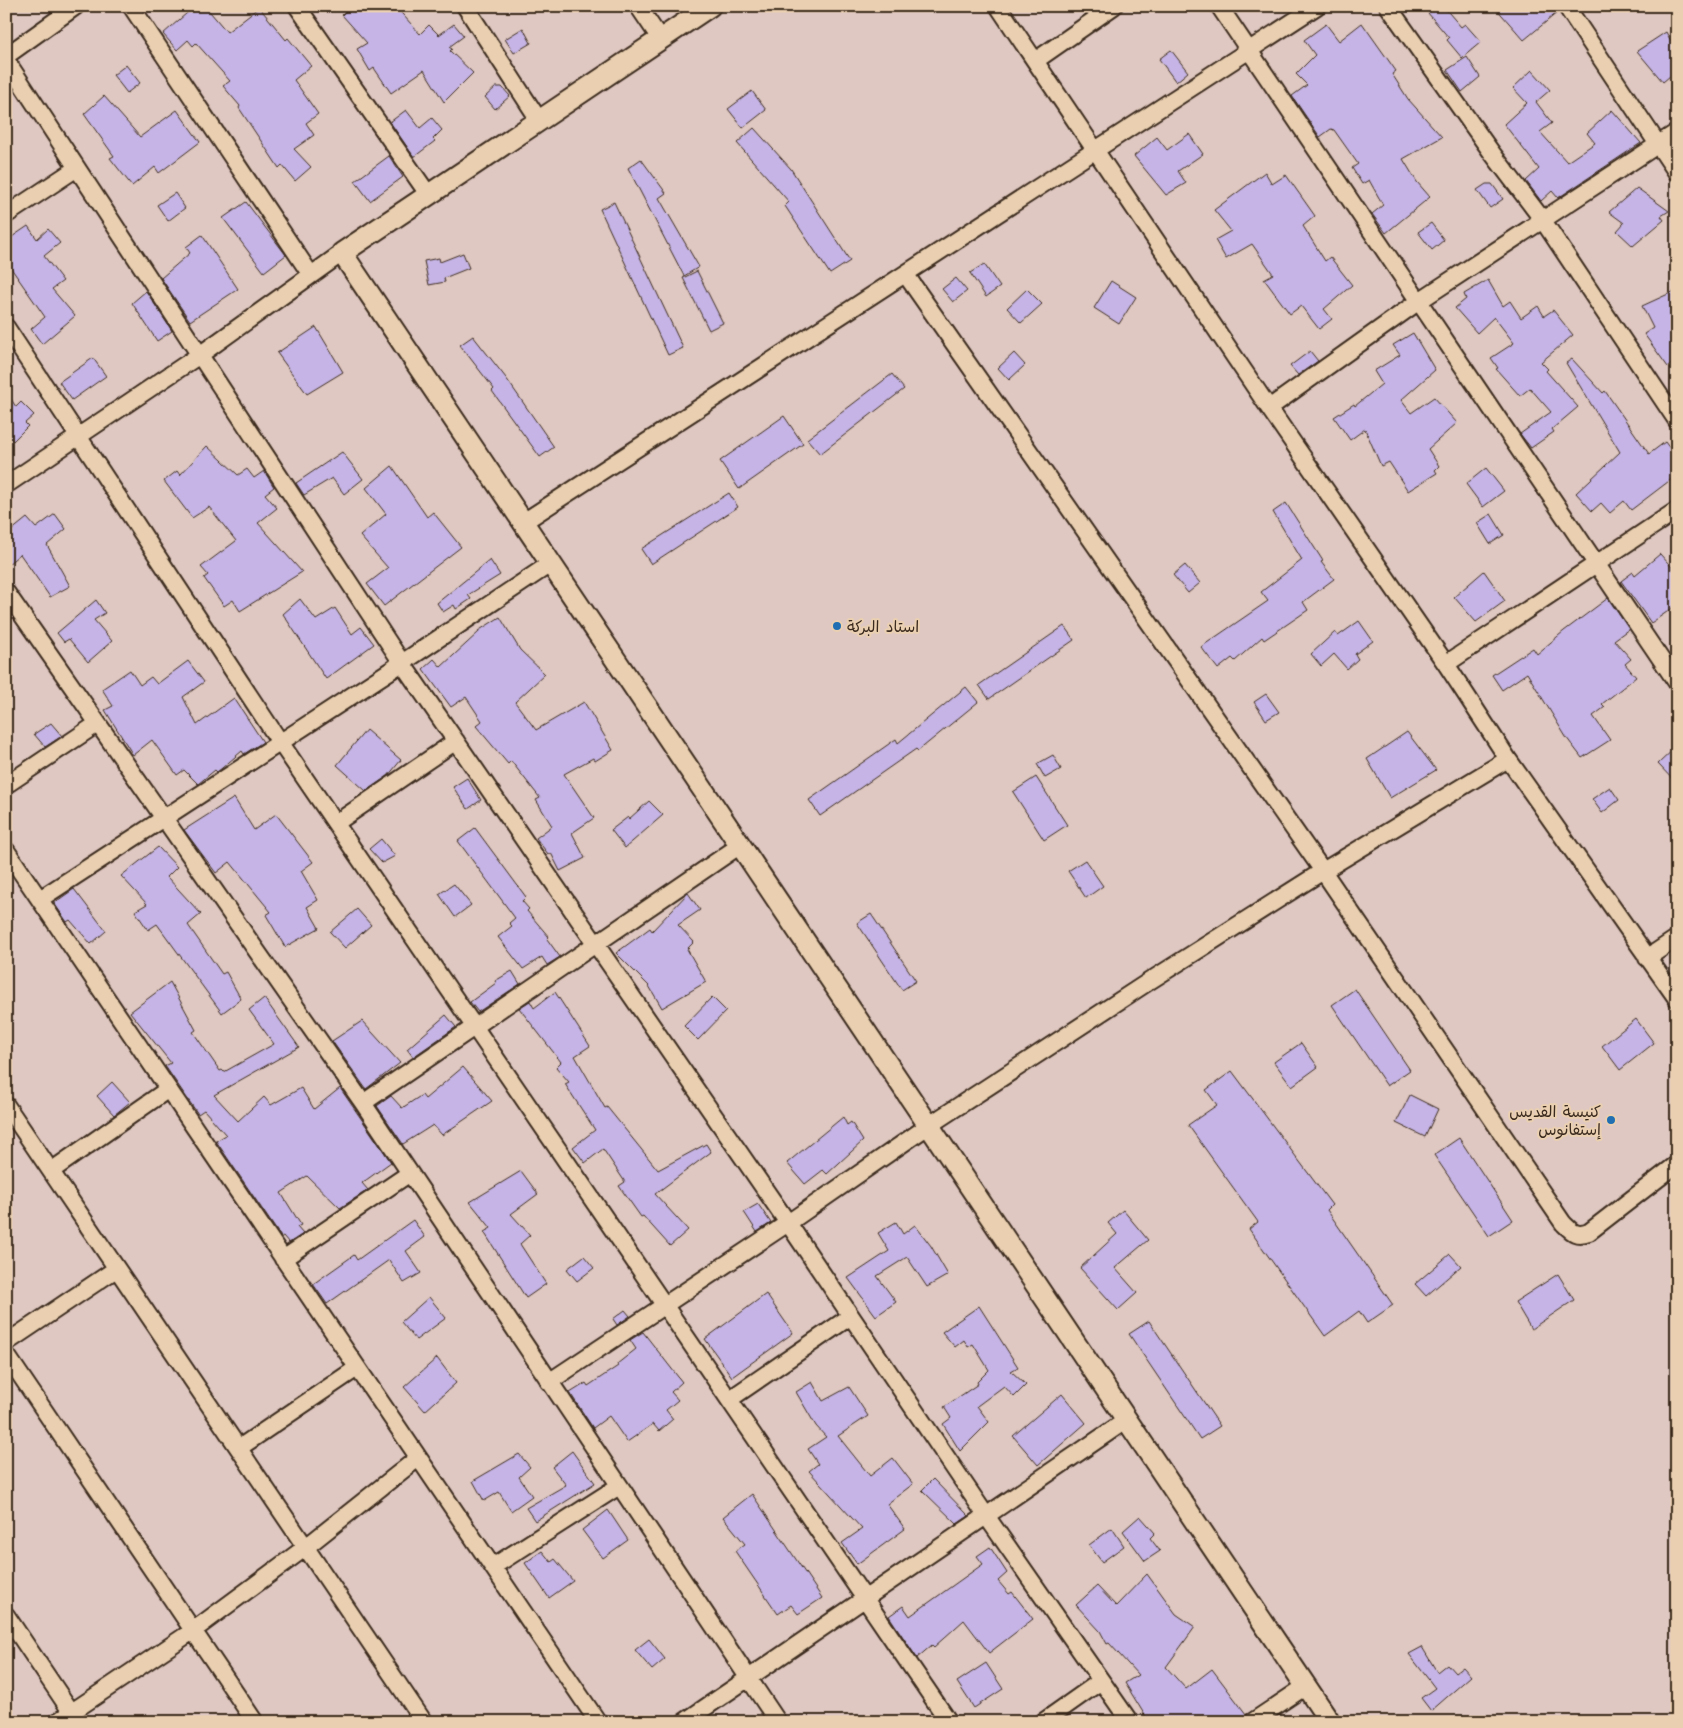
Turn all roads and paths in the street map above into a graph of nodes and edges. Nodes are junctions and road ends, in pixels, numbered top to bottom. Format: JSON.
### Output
{"nodes":[{"id":1,"x":76,"y":6,"type":"edge"},
{"id":2,"x":131,"y":6,"type":"edge"},
{"id":3,"x":297,"y":6,"type":"edge"},
{"id":4,"x":465,"y":6,"type":"edge"},
{"id":5,"x":638,"y":6,"type":"edge"},
{"id":6,"x":710,"y":6,"type":"edge"},
{"id":7,"x":998,"y":6,"type":"edge"},
{"id":8,"x":1114,"y":6,"type":"edge"},
{"id":9,"x":1219,"y":6,"type":"edge"},
{"id":10,"x":1317,"y":6,"type":"edge"},
{"id":11,"x":1388,"y":6,"type":"edge"},
{"id":12,"x":1566,"y":6,"type":"edge"},
{"id":13,"x":661,"y":40,"type":"junction"},
{"id":14,"x":1249,"y":51,"type":"junction"},
{"id":15,"x":6,"y":56,"type":"edge"},
{"id":16,"x":6,"y":60,"type":"edge"},
{"id":17,"x":1035,"y":61,"type":"junction"},
{"id":18,"x":539,"y":120,"type":"junction"},
{"id":19,"x":1677,"y":132,"type":"edge"},
{"id":20,"x":1658,"y":145,"type":"junction"},
{"id":21,"x":1095,"y":151,"type":"junction"},
{"id":22,"x":78,"y":168,"type":"junction"},
{"id":23,"x":1677,"y":173,"type":"edge"},
{"id":24,"x":428,"y":194,"type":"junction"},
{"id":25,"x":6,"y":215,"type":"edge"},
{"id":26,"x":1542,"y":219,"type":"junction"},
{"id":27,"x":342,"y":253,"type":"junction"},
{"id":28,"x":311,"y":275,"type":"junction"},
{"id":29,"x":906,"y":275,"type":"junction"},
{"id":30,"x":1419,"y":301,"type":"junction"},
{"id":31,"x":6,"y":328,"type":"edge"},
{"id":32,"x":201,"y":354,"type":"junction"},
{"id":33,"x":1269,"y":408,"type":"junction"},
{"id":34,"x":1677,"y":421,"type":"edge"},
{"id":35,"x":79,"y":436,"type":"junction"},
{"id":36,"x":6,"y":485,"type":"edge"},
{"id":37,"x":1677,"y":510,"type":"edge"},
{"id":38,"x":522,"y":524,"type":"junction"},
{"id":39,"x":550,"y":564,"type":"junction"},
{"id":40,"x":1596,"y":564,"type":"junction"},
{"id":41,"x":6,"y":592,"type":"edge"},
{"id":42,"x":402,"y":663,"type":"junction"},
{"id":43,"x":1446,"y":664,"type":"junction"},
{"id":44,"x":1677,"y":682,"type":"edge"},
{"id":45,"x":97,"y":724,"type":"junction"},
{"id":46,"x":456,"y":741,"type":"junction"},
{"id":47,"x":280,"y":742,"type":"junction"},
{"id":48,"x":1508,"y":759,"type":"junction"},
{"id":49,"x":6,"y":785,"type":"edge"},
{"id":50,"x":162,"y":818,"type":"junction"},
{"id":51,"x":336,"y":823,"type":"junction"},
{"id":52,"x":739,"y":846,"type":"junction"},
{"id":53,"x":6,"y":850,"type":"edge"},
{"id":54,"x":1323,"y":871,"type":"junction"},
{"id":55,"x":40,"y":899,"type":"junction"},
{"id":56,"x":1677,"y":938,"type":"edge"},
{"id":57,"x":596,"y":944,"type":"junction"},
{"id":58,"x":1647,"y":958,"type":"junction"},
{"id":59,"x":1677,"y":1000,"type":"edge"},
{"id":60,"x":476,"y":1027,"type":"junction"},
{"id":61,"x":167,"y":1090,"type":"junction"},
{"id":62,"x":363,"y":1103,"type":"junction"},
{"id":63,"x":6,"y":1105,"type":"edge"},
{"id":64,"x":928,"y":1126,"type":"junction"},
{"id":65,"x":1677,"y":1164,"type":"edge"},
{"id":66,"x":52,"y":1171,"type":"junction"},
{"id":67,"x":410,"y":1173,"type":"junction"},
{"id":68,"x":788,"y":1223,"type":"junction"},
{"id":69,"x":283,"y":1259,"type":"junction"},
{"id":70,"x":116,"y":1269,"type":"junction"},
{"id":71,"x":666,"y":1304,"type":"junction"},
{"id":72,"x":851,"y":1316,"type":"junction"},
{"id":73,"x":6,"y":1343,"type":"edge"},
{"id":74,"x":6,"y":1354,"type":"edge"},
{"id":75,"x":357,"y":1368,"type":"junction"},
{"id":76,"x":549,"y":1382,"type":"junction"},
{"id":77,"x":730,"y":1399,"type":"junction"},
{"id":78,"x":1128,"y":1419,"type":"junction"},
{"id":79,"x":238,"y":1448,"type":"junction"},
{"id":80,"x":418,"y":1458,"type":"junction"},
{"id":81,"x":620,"y":1486,"type":"junction"},
{"id":82,"x":987,"y":1518,"type":"junction"},
{"id":83,"x":306,"y":1547,"type":"junction"},
{"id":84,"x":494,"y":1566,"type":"junction"},
{"id":85,"x":864,"y":1598,"type":"junction"},
{"id":86,"x":6,"y":1615,"type":"edge"},
{"id":87,"x":194,"y":1630,"type":"junction"},
{"id":88,"x":748,"y":1677,"type":"junction"},
{"id":89,"x":1101,"y":1681,"type":"junction"},
{"id":90,"x":1306,"y":1686,"type":"junction"},
{"id":91,"x":74,"y":1717,"type":"edge"},
{"id":92,"x":57,"y":1722,"type":"edge"},
{"id":93,"x":255,"y":1722,"type":"edge"},
{"id":94,"x":424,"y":1722,"type":"edge"},
{"id":95,"x":598,"y":1722,"type":"edge"},
{"id":96,"x":684,"y":1722,"type":"edge"},
{"id":97,"x":778,"y":1722,"type":"edge"},
{"id":98,"x":949,"y":1722,"type":"edge"},
{"id":99,"x":1043,"y":1722,"type":"edge"},
{"id":100,"x":1130,"y":1722,"type":"edge"},
{"id":101,"x":1252,"y":1722,"type":"edge"},
{"id":102,"x":1330,"y":1722,"type":"edge"}],
"edges":[{"from":1,"to":15,"type":"street"},
{"from":2,"to":28,"type":"street"},
{"from":3,"to":24,"type":"street"},
{"from":4,"to":18,"type":"street"},
{"from":5,"to":13,"type":"street"},
{"from":6,"to":13,"type":"street"},
{"from":7,"to":17,"type":"street"},
{"from":8,"to":17,"type":"street"},
{"from":9,"to":14,"type":"street"},
{"from":10,"to":14,"type":"street"},
{"from":11,"to":26,"type":"street"},
{"from":12,"to":20,"type":"street"},
{"from":13,"to":18,"type":"street"},
{"from":14,"to":21,"type":"street"},
{"from":14,"to":30,"type":"street"},
{"from":16,"to":22,"type":"street"},
{"from":17,"to":21,"type":"street"},
{"from":18,"to":24,"type":"street"},
{"from":19,"to":20,"type":"street"},
{"from":20,"to":23,"type":"street"},
{"from":20,"to":26,"type":"street"},
{"from":21,"to":29,"type":"street"},
{"from":21,"to":33,"type":"street"},
{"from":22,"to":25,"type":"street"},
{"from":22,"to":32,"type":"street"},
{"from":24,"to":27,"type":"street"},
{"from":26,"to":30,"type":"street"},
{"from":26,"to":34,"type":"street"},
{"from":27,"to":28,"type":"street"},
{"from":27,"to":38,"type":"street"},
{"from":28,"to":32,"type":"street"},
{"from":29,"to":38,"type":"street"},
{"from":29,"to":54,"type":"street"},
{"from":30,"to":33,"type":"street"},
{"from":30,"to":40,"type":"street"},
{"from":31,"to":35,"type":"street"},
{"from":32,"to":35,"type":"street"},
{"from":32,"to":42,"type":"street"},
{"from":33,"to":43,"type":"street"},
{"from":35,"to":36,"type":"street"},
{"from":35,"to":47,"type":"street"},
{"from":37,"to":40,"type":"street"},
{"from":38,"to":39,"type":"street"},
{"from":39,"to":42,"type":"street"},
{"from":39,"to":52,"type":"street"},
{"from":40,"to":43,"type":"street"},
{"from":40,"to":44,"type":"street"},
{"from":41,"to":45,"type":"street"},
{"from":42,"to":46,"type":"street"},
{"from":42,"to":47,"type":"street"},
{"from":43,"to":48,"type":"street"},
{"from":45,"to":49,"type":"street"},
{"from":45,"to":50,"type":"street"},
{"from":46,"to":51,"type":"street"},
{"from":46,"to":57,"type":"street"},
{"from":47,"to":50,"type":"street"},
{"from":47,"to":51,"type":"street"},
{"from":48,"to":54,"type":"street"},
{"from":48,"to":58,"type":"street"},
{"from":50,"to":55,"type":"street"},
{"from":50,"to":62,"type":"street"},
{"from":51,"to":60,"type":"street"},
{"from":52,"to":57,"type":"street"},
{"from":52,"to":64,"type":"street"},
{"from":53,"to":55,"type":"street"},
{"from":54,"to":64,"type":"street"},
{"from":54,"to":65,"type":"street"},
{"from":55,"to":61,"type":"street"},
{"from":56,"to":58,"type":"street"},
{"from":57,"to":60,"type":"street"},
{"from":57,"to":68,"type":"street"},
{"from":58,"to":59,"type":"street"},
{"from":60,"to":62,"type":"street"},
{"from":60,"to":71,"type":"street"},
{"from":61,"to":66,"type":"street"},
{"from":61,"to":69,"type":"street"},
{"from":62,"to":67,"type":"street"},
{"from":63,"to":66,"type":"street"},
{"from":64,"to":68,"type":"street"},
{"from":64,"to":78,"type":"street"},
{"from":66,"to":70,"type":"street"},
{"from":67,"to":69,"type":"street"},
{"from":67,"to":76,"type":"street"},
{"from":68,"to":71,"type":"street"},
{"from":68,"to":72,"type":"street"},
{"from":69,"to":75,"type":"street"},
{"from":70,"to":73,"type":"street"},
{"from":70,"to":79,"type":"street"},
{"from":71,"to":76,"type":"street"},
{"from":71,"to":77,"type":"street"},
{"from":72,"to":77,"type":"street"},
{"from":72,"to":82,"type":"street"},
{"from":74,"to":87,"type":"street"},
{"from":75,"to":79,"type":"street"},
{"from":75,"to":80,"type":"street"},
{"from":76,"to":81,"type":"street"},
{"from":77,"to":85,"type":"street"},
{"from":78,"to":82,"type":"street"},
{"from":78,"to":90,"type":"street"},
{"from":79,"to":83,"type":"street"},
{"from":80,"to":83,"type":"street"},
{"from":80,"to":84,"type":"street"},
{"from":81,"to":84,"type":"street"},
{"from":81,"to":88,"type":"street"},
{"from":82,"to":85,"type":"street"},
{"from":82,"to":89,"type":"street"},
{"from":83,"to":87,"type":"street"},
{"from":83,"to":94,"type":"street"},
{"from":84,"to":95,"type":"street"},
{"from":85,"to":88,"type":"street"},
{"from":85,"to":98,"type":"street"},
{"from":86,"to":91,"type":"street"},
{"from":87,"to":91,"type":"street"},
{"from":87,"to":93,"type":"street"},
{"from":88,"to":96,"type":"street"},
{"from":88,"to":97,"type":"street"},
{"from":89,"to":99,"type":"street"},
{"from":89,"to":100,"type":"street"},
{"from":90,"to":101,"type":"street"},
{"from":90,"to":102,"type":"street"},
{"from":91,"to":92,"type":"street"}]}
